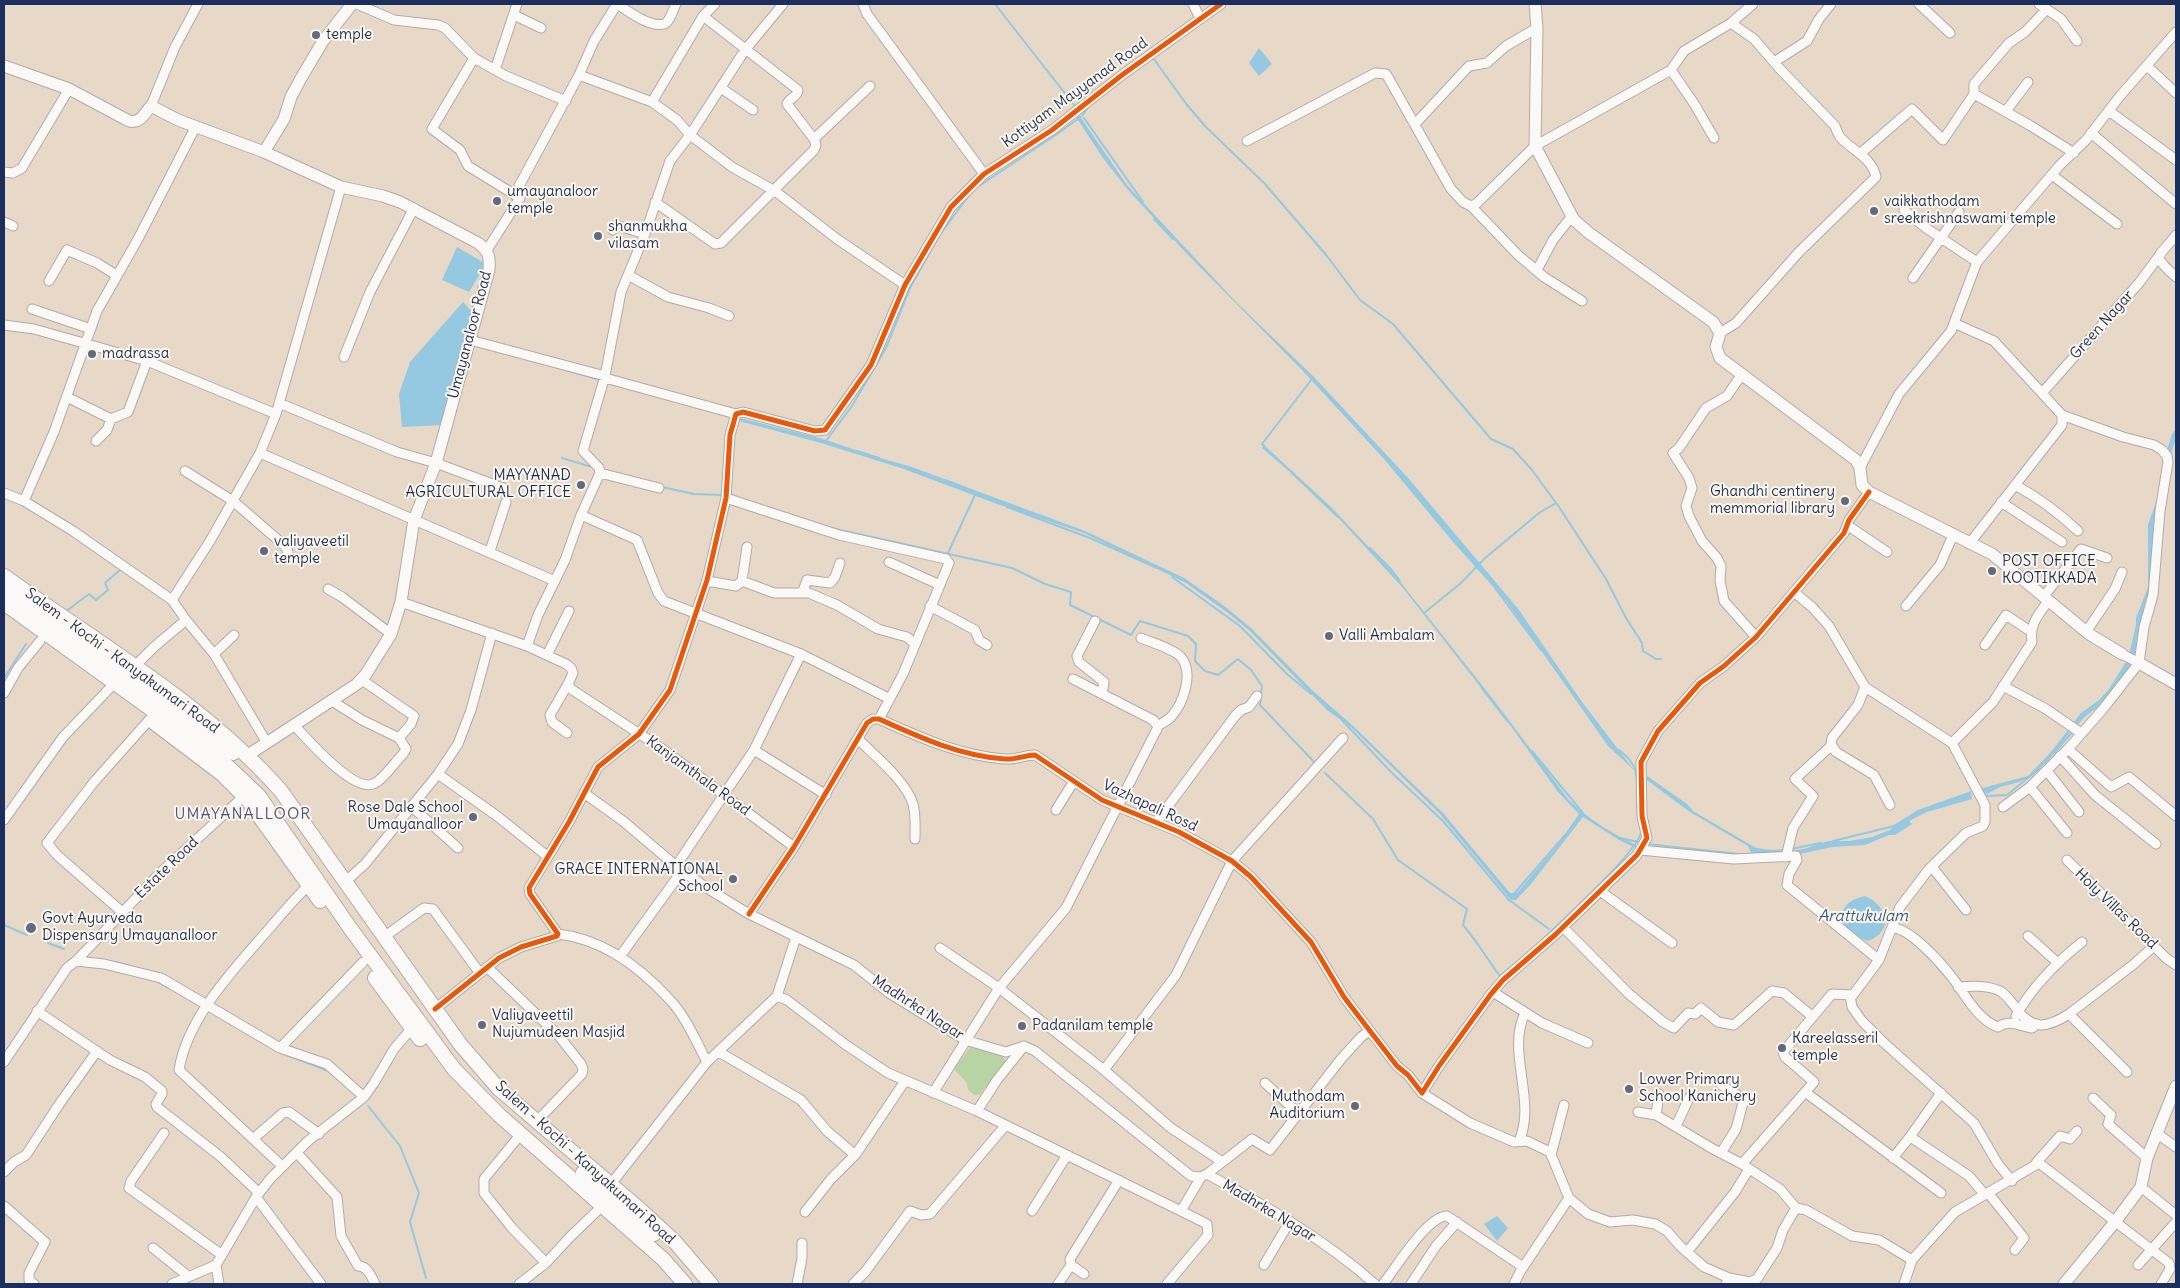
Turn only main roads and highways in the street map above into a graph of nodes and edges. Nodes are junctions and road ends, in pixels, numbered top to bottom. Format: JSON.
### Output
{"nodes":[{"id":1,"x":352,"y":4,"type":"edge"},
{"id":2,"x":1535,"y":4,"type":"edge"},
{"id":3,"x":4,"y":66,"type":"edge"},
{"id":4,"x":264,"y":152,"type":"junction"},
{"id":5,"x":4,"y":576,"type":"edge"},
{"id":6,"x":4,"y":590,"type":"edge"},
{"id":7,"x":4,"y":603,"type":"edge"},
{"id":8,"x":4,"y":615,"type":"edge"},
{"id":9,"x":2122,"y":654,"type":"road end"},
{"id":10,"x":2139,"y":662,"type":"road end"},
{"id":11,"x":2176,"y":684,"type":"edge"},
{"id":12,"x":248,"y":755,"type":"junction"},
{"id":13,"x":2176,"y":1086,"type":"edge"},
{"id":14,"x":2173,"y":1102,"type":"edge"},
{"id":15,"x":673,"y":1284,"type":"edge"},
{"id":16,"x":685,"y":1284,"type":"edge"},
{"id":17,"x":699,"y":1284,"type":"edge"},
{"id":18,"x":711,"y":1284,"type":"edge"},
{"id":19,"x":2064,"y":1284,"type":"edge"}],
"edges":[{"from":1,"to":4,"type":"main road"},
{"from":2,"to":9,"type":"main road"},
{"from":3,"to":4,"type":"main road","name":"Umayanaloor Road"},
{"from":4,"to":12,"type":"main road","name":"Umayanaloor Road"},
{"from":5,"to":12,"type":"highway","name":"Salem - Kochi - Kanyakumari Road"},
{"from":6,"to":17,"type":"highway"},
{"from":7,"to":16,"type":"highway"},
{"from":8,"to":15,"type":"highway","name":"Salem - Kochi - Kanyakumari Road"},
{"from":10,"to":11,"type":"main road"},
{"from":12,"to":18,"type":"highway","name":"Salem - Kochi - Kanyakumari Road"},
{"from":13,"to":14,"type":"main road"},
{"from":14,"to":19,"type":"main road"}]}
